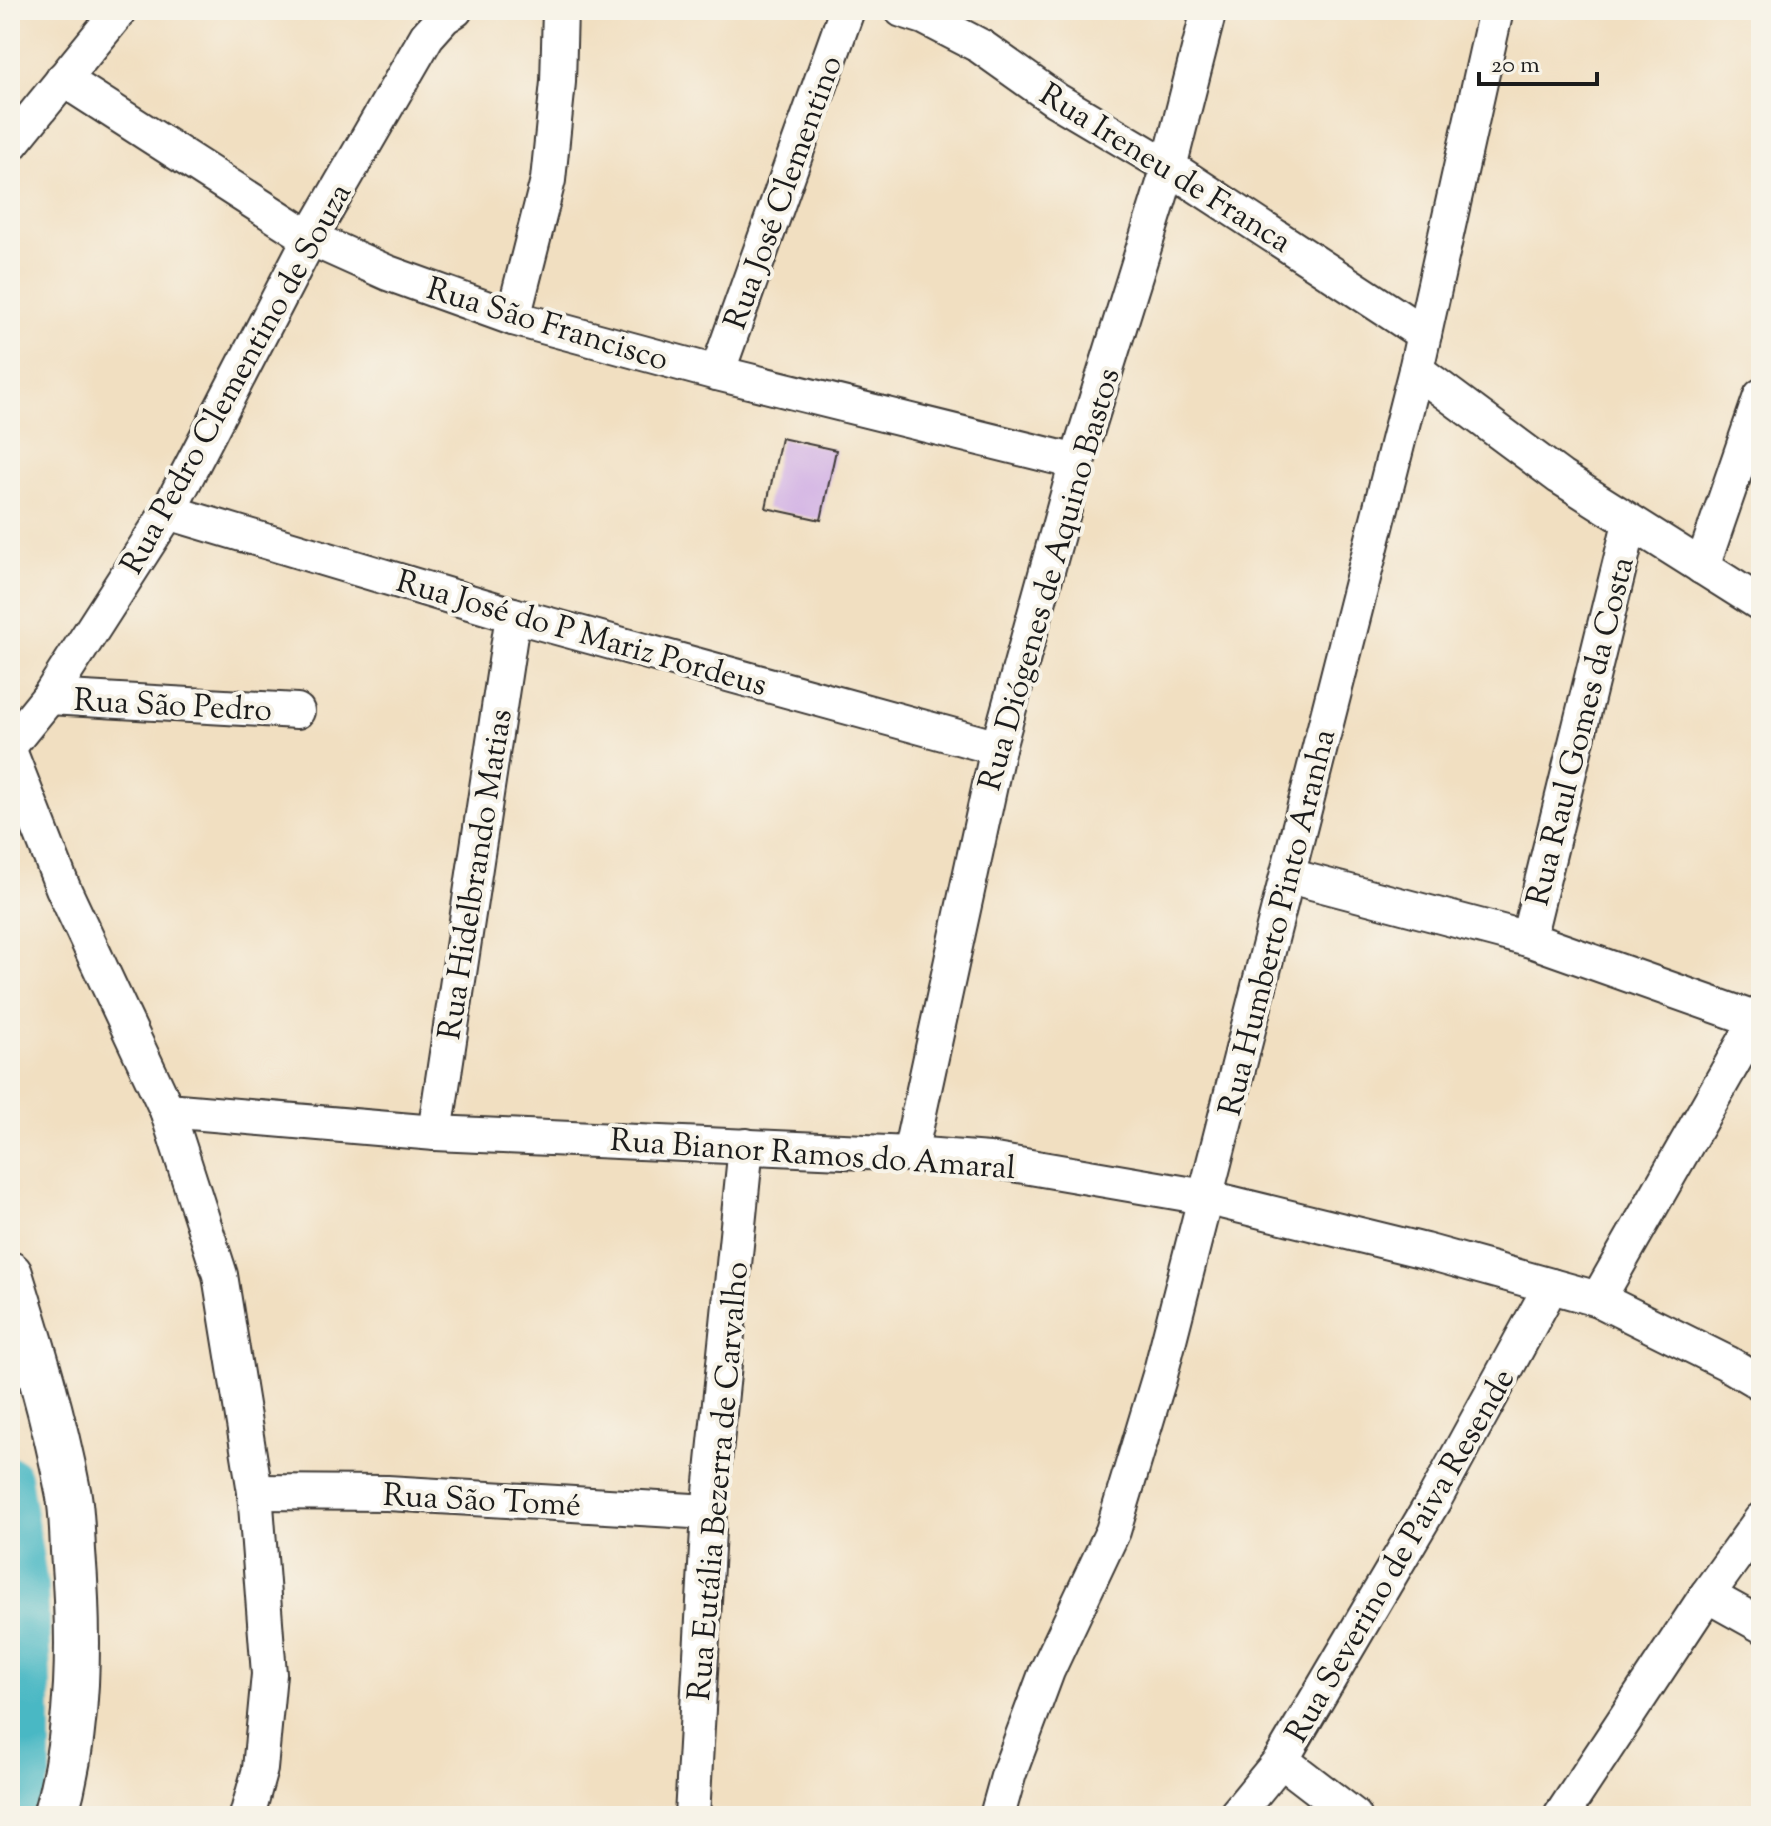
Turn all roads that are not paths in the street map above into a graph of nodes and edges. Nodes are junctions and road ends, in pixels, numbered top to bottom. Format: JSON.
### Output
{"nodes":[{"id":1,"x":120,"y":10,"type":"edge"},
{"id":2,"x":455,"y":10,"type":"edge"},
{"id":3,"x":560,"y":10,"type":"edge"},
{"id":4,"x":847,"y":10,"type":"edge"},
{"id":5,"x":902,"y":10,"type":"edge"},
{"id":6,"x":1209,"y":10,"type":"edge"},
{"id":7,"x":1496,"y":10,"type":"edge"},
{"id":8,"x":63,"y":79,"type":"junction"},
{"id":9,"x":10,"y":145,"type":"edge"},
{"id":10,"x":1169,"y":167,"type":"junction"},
{"id":11,"x":310,"y":238,"type":"junction"},
{"id":12,"x":513,"y":318,"type":"junction"},
{"id":13,"x":1424,"y":334,"type":"junction"},
{"id":14,"x":1416,"y":370,"type":"junction"},
{"id":15,"x":717,"y":373,"type":"junction"},
{"id":16,"x":1761,"y":396,"type":"edge"},
{"id":17,"x":1077,"y":462,"type":"junction"},
{"id":18,"x":168,"y":512,"type":"junction"},
{"id":19,"x":1630,"y":523,"type":"junction"},
{"id":20,"x":1702,"y":567,"type":"junction"},
{"id":21,"x":1761,"y":604,"type":"edge"},
{"id":22,"x":513,"y":615,"type":"junction"},
{"id":23,"x":49,"y":697,"type":"junction"},
{"id":24,"x":297,"y":711,"type":"dead end"},
{"id":25,"x":10,"y":745,"type":"edge"},
{"id":26,"x":998,"y":748,"type":"junction"},
{"id":27,"x":10,"y":753,"type":"edge"},
{"id":28,"x":1289,"y":876,"type":"junction"},
{"id":29,"x":1528,"y":939,"type":"junction"},
{"id":30,"x":1759,"y":1016,"type":"edge"},
{"id":31,"x":167,"y":1110,"type":"junction"},
{"id":32,"x":435,"y":1133,"type":"junction"},
{"id":33,"x":746,"y":1146,"type":"junction"},
{"id":34,"x":910,"y":1154,"type":"junction"},
{"id":35,"x":1205,"y":1197,"type":"junction"},
{"id":36,"x":10,"y":1274,"type":"edge"},
{"id":37,"x":1551,"y":1286,"type":"junction"},
{"id":38,"x":1598,"y":1299,"type":"junction"},
{"id":39,"x":1761,"y":1383,"type":"edge"},
{"id":40,"x":255,"y":1492,"type":"junction"},
{"id":41,"x":709,"y":1512,"type":"junction"},
{"id":42,"x":1761,"y":1520,"type":"edge"},
{"id":43,"x":1707,"y":1595,"type":"junction"},
{"id":44,"x":1761,"y":1625,"type":"edge"},
{"id":45,"x":1281,"y":1760,"type":"junction"},
{"id":46,"x":55,"y":1816,"type":"edge"},
{"id":47,"x":247,"y":1816,"type":"edge"},
{"id":48,"x":692,"y":1816,"type":"edge"},
{"id":49,"x":997,"y":1816,"type":"edge"},
{"id":50,"x":1235,"y":1816,"type":"edge"},
{"id":51,"x":1354,"y":1816,"type":"edge"},
{"id":52,"x":1561,"y":1816,"type":"edge"}],
"edges":[{"from":1,"to":8,"type":"street"},
{"from":2,"to":11,"type":"street","name":"Rua Pedro Clementino de Souza"},
{"from":3,"to":12,"type":"street"},
{"from":4,"to":15,"type":"street","name":"Rua José Clementino"},
{"from":5,"to":10,"type":"street","name":"Rua Ireneu de Franca"},
{"from":6,"to":10,"type":"street","name":"Rua Diógenes de Aquino Bastos"},
{"from":7,"to":13,"type":"street","name":"Rua Humberto Pinto Aranha"},
{"from":8,"to":9,"type":"street"},
{"from":8,"to":11,"type":"street","name":"Rua São Francisco"},
{"from":10,"to":13,"type":"street","name":"Rua Ireneu de Franca"},
{"from":10,"to":17,"type":"street","name":"Rua Diógenes de Aquino Bastos"},
{"from":11,"to":12,"type":"street","name":"Rua São Francisco"},
{"from":11,"to":18,"type":"street","name":"Rua Pedro Clementino de Souza"},
{"from":12,"to":15,"type":"street","name":"Rua São Francisco"},
{"from":13,"to":14,"type":"street","name":"Rua Humberto Pinto Aranha"},
{"from":14,"to":19,"type":"street"},
{"from":14,"to":28,"type":"street","name":"Rua Humberto Pinto Aranha"},
{"from":15,"to":17,"type":"street","name":"Rua São Francisco"},
{"from":16,"to":20,"type":"street"},
{"from":17,"to":26,"type":"street","name":"Rua Diógenes de Aquino Bastos"},
{"from":18,"to":22,"type":"street","name":"Rua José do P Mariz Pordeus"},
{"from":18,"to":23,"type":"street","name":"Rua Pedro Clementino de Souza"},
{"from":19,"to":20,"type":"street"},
{"from":19,"to":29,"type":"street","name":"Rua Raul Gomes da Costa"},
{"from":20,"to":21,"type":"street"},
{"from":22,"to":26,"type":"street","name":"Rua José do P Mariz Pordeus"},
{"from":22,"to":32,"type":"street","name":"Rua Hidelbrando Matias"},
{"from":23,"to":24,"type":"street","name":"Rua São Pedro"},
{"from":23,"to":25,"type":"street","name":"Rua Pedro Clementino de Souza"},
{"from":26,"to":34,"type":"street","name":"Rua Diógenes de Aquino Bastos"},
{"from":27,"to":31,"type":"street"},
{"from":28,"to":29,"type":"street"},
{"from":28,"to":35,"type":"street","name":"Rua Humberto Pinto Aranha"},
{"from":29,"to":30,"type":"street"},
{"from":30,"to":38,"type":"street"},
{"from":31,"to":32,"type":"street","name":"Rua Bianor Ramos do Amaral"},
{"from":31,"to":40,"type":"street"},
{"from":32,"to":33,"type":"street","name":"Rua Bianor Ramos do Amaral"},
{"from":33,"to":34,"type":"street","name":"Rua Bianor Ramos do Amaral"},
{"from":33,"to":41,"type":"street","name":"Rua Eutália Bezerra de Carvalho"},
{"from":34,"to":35,"type":"street","name":"Rua Bianor Ramos do Amaral"},
{"from":35,"to":37,"type":"street","name":"Rua Bianor Ramos do Amaral"},
{"from":35,"to":49,"type":"street","name":"Rua Humberto Pinto Aranha"},
{"from":36,"to":46,"type":"street"},
{"from":37,"to":38,"type":"street","name":"Rua Bianor Ramos do Amaral"},
{"from":37,"to":45,"type":"street","name":"Rua Severino de Paiva Resende"},
{"from":38,"to":39,"type":"street","name":"Rua Bianor Ramos do Amaral"},
{"from":40,"to":41,"type":"street","name":"Rua São Tomé"},
{"from":40,"to":47,"type":"street"},
{"from":41,"to":48,"type":"street","name":"Rua Eutália Bezerra de Carvalho"},
{"from":42,"to":43,"type":"street"},
{"from":43,"to":44,"type":"street"},
{"from":43,"to":52,"type":"street"},
{"from":45,"to":50,"type":"street","name":"Rua Severino de Paiva Resende"},
{"from":45,"to":51,"type":"street"}]}
